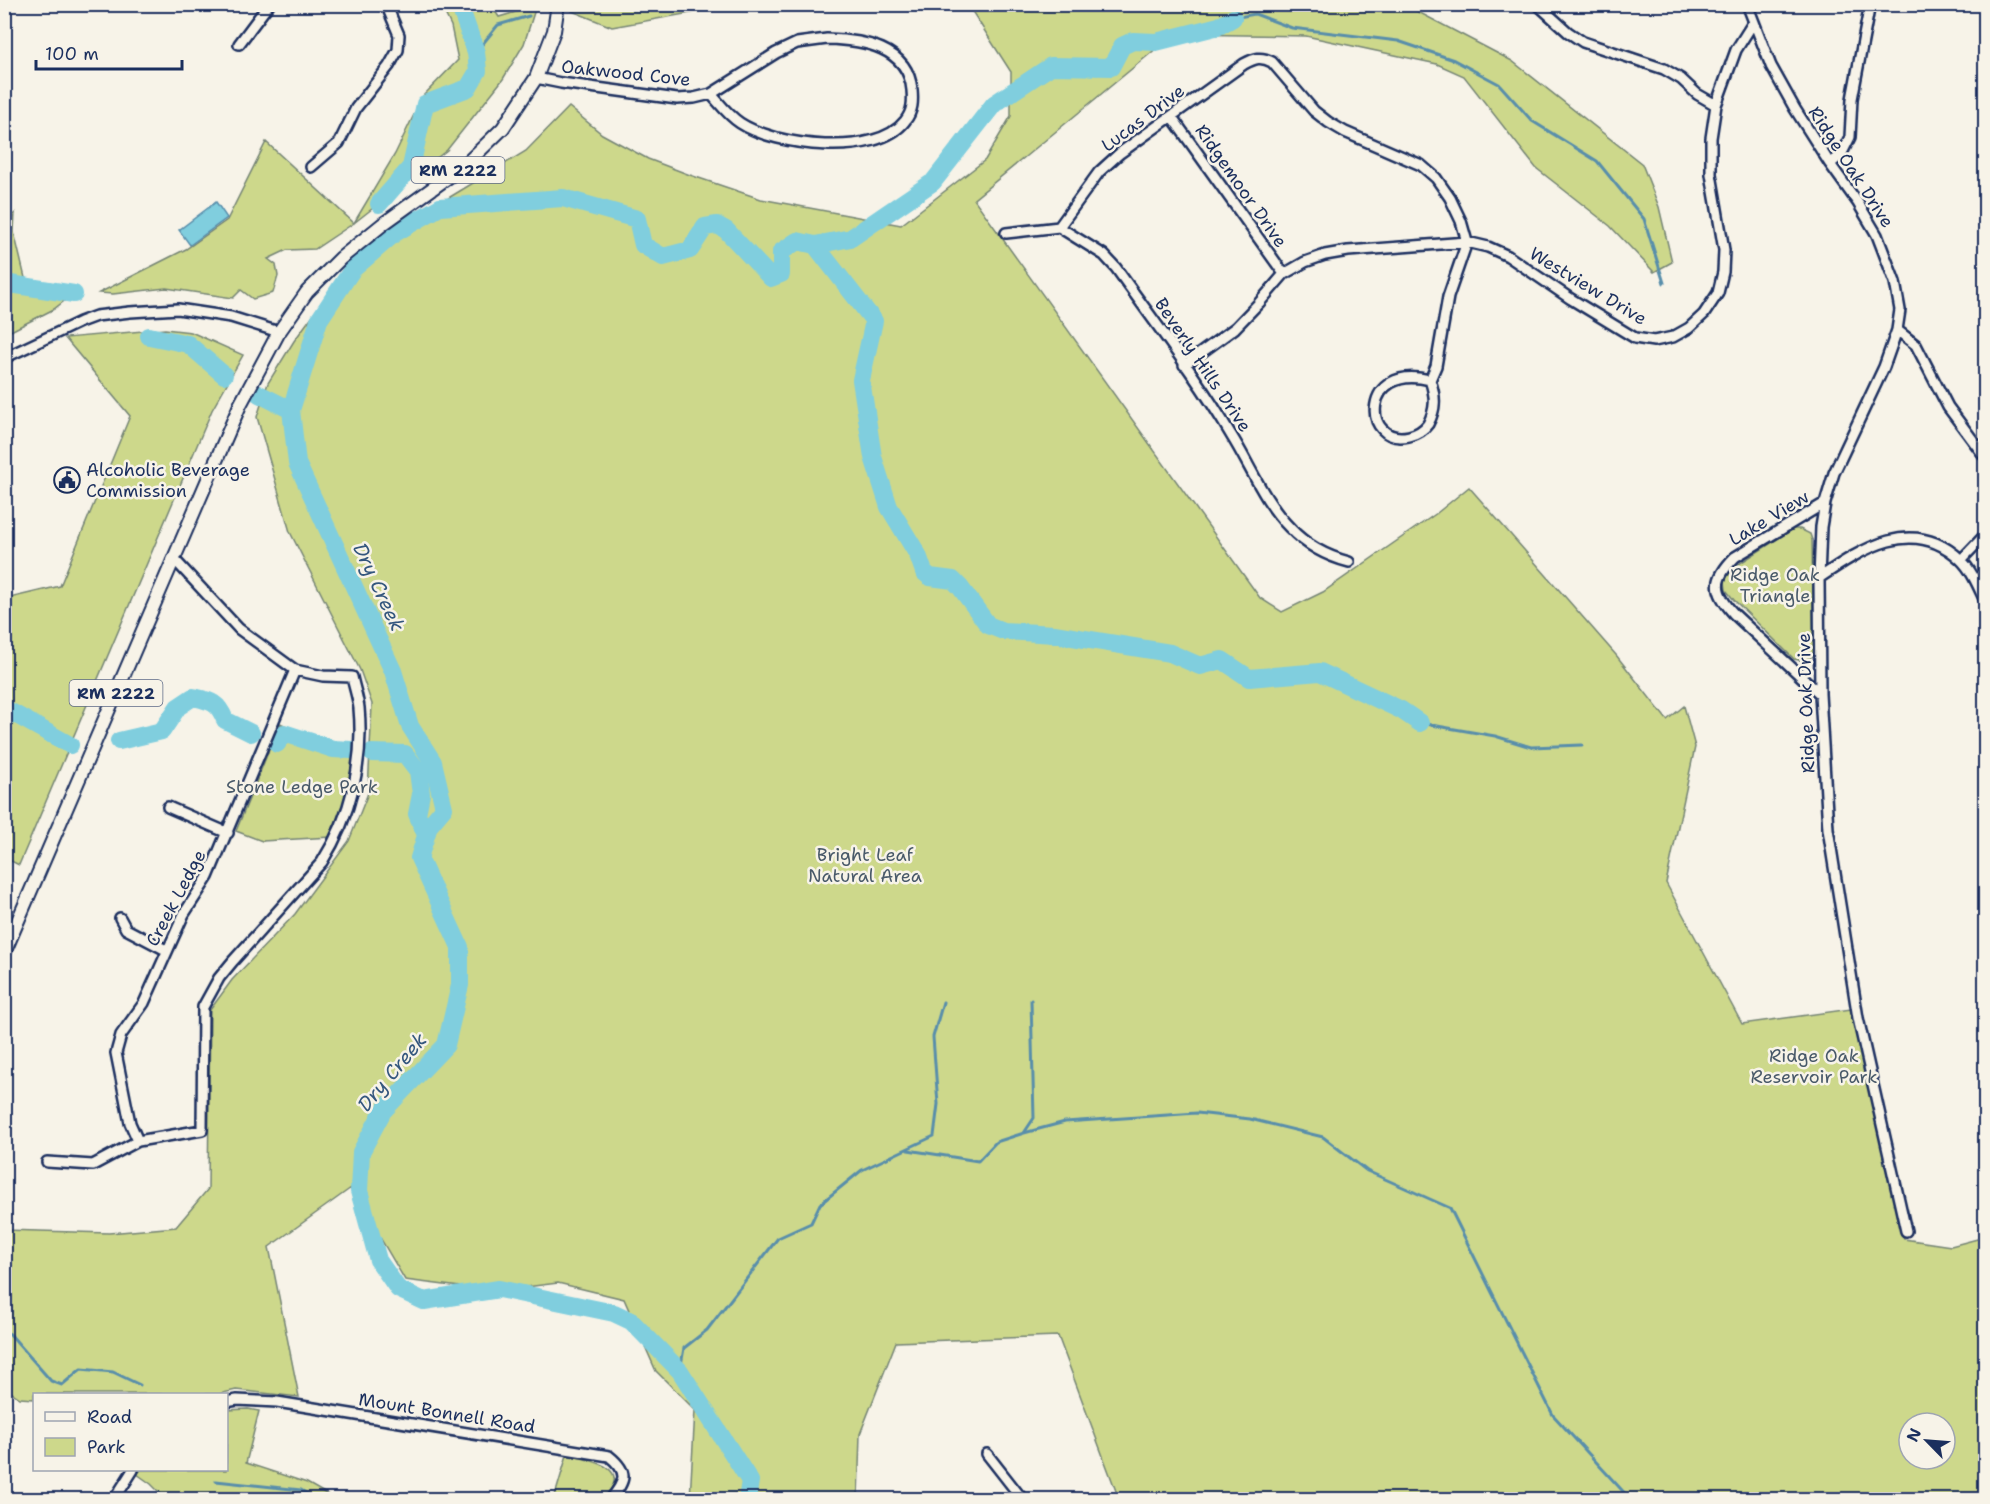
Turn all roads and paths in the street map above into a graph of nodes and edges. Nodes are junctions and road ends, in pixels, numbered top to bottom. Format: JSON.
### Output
{"nodes":[{"id":1,"x":269,"y":4,"type":"edge"},
{"id":2,"x":386,"y":4,"type":"edge"},
{"id":3,"x":558,"y":4,"type":"edge"},
{"id":4,"x":1537,"y":4,"type":"edge"},
{"id":5,"x":1747,"y":4,"type":"edge"},
{"id":6,"x":1870,"y":4,"type":"edge"},
{"id":7,"x":1753,"y":22,"type":"junction"},
{"id":8,"x":238,"y":44,"type":"dead end"},
{"id":9,"x":536,"y":78,"type":"junction"},
{"id":10,"x":711,"y":94,"type":"junction"},
{"id":11,"x":1716,"y":105,"type":"junction"},
{"id":12,"x":1172,"y":117,"type":"junction"},
{"id":13,"x":1830,"y":164,"type":"junction"},
{"id":14,"x":311,"y":167,"type":"dead end"},
{"id":15,"x":1059,"y":227,"type":"junction"},
{"id":16,"x":1006,"y":233,"type":"dead end"},
{"id":17,"x":1467,"y":242,"type":"junction"},
{"id":18,"x":1284,"y":274,"type":"junction"},
{"id":19,"x":1898,"y":330,"type":"junction"},
{"id":20,"x":279,"y":332,"type":"junction"},
{"id":21,"x":4,"y":358,"type":"edge"},
{"id":22,"x":1184,"y":365,"type":"junction"},
{"id":23,"x":1430,"y":380,"type":"junction"},
{"id":24,"x":1986,"y":458,"type":"edge"},
{"id":25,"x":1825,"y":503,"type":"junction"},
{"id":26,"x":1986,"y":534,"type":"edge"},
{"id":27,"x":174,"y":559,"type":"junction"},
{"id":28,"x":1961,"y":560,"type":"junction"},
{"id":29,"x":1348,"y":562,"type":"dead end"},
{"id":30,"x":1819,"y":578,"type":"junction"},
{"id":31,"x":1986,"y":603,"type":"edge"},
{"id":32,"x":295,"y":670,"type":"junction"},
{"id":33,"x":1820,"y":694,"type":"junction"},
{"id":34,"x":168,"y":807,"type":"dead end"},
{"id":35,"x":228,"y":833,"type":"junction"},
{"id":36,"x":120,"y":918,"type":"dead end"},
{"id":37,"x":166,"y":950,"type":"junction"},
{"id":38,"x":4,"y":953,"type":"edge"},
{"id":39,"x":138,"y":1141,"type":"junction"},
{"id":40,"x":47,"y":1162,"type":"dead end"},
{"id":41,"x":1906,"y":1231,"type":"dead end"},
{"id":42,"x":228,"y":1402,"type":"edge"},
{"id":43,"x":987,"y":1454,"type":"dead end"},
{"id":44,"x":132,"y":1471,"type":"edge"},
{"id":45,"x":114,"y":1500,"type":"edge"},
{"id":46,"x":610,"y":1500,"type":"edge"},
{"id":47,"x":1023,"y":1500,"type":"edge"}],
"edges":[{"from":1,"to":8,"type":"street"},
{"from":2,"to":14,"type":"street"},
{"from":3,"to":9,"type":"main road","number":"RM 2222"},
{"from":4,"to":11,"type":"street"},
{"from":5,"to":7,"type":"street","name":"Ridge Oak Drive"},
{"from":6,"to":13,"type":"street"},
{"from":7,"to":11,"type":"street","name":"Westview Drive"},
{"from":7,"to":13,"type":"street","name":"Ridge Oak Drive"},
{"from":9,"to":10,"type":"street","name":"Oakwood Cove"},
{"from":9,"to":20,"type":"main road","number":"RM 2222"},
{"from":10,"to":10,"type":"street","name":"Oakwood Cove"},
{"from":11,"to":17,"type":"street","name":"Westview Drive"},
{"from":12,"to":15,"type":"street","name":"Lucas Drive"},
{"from":12,"to":17,"type":"street","name":"Lucas Drive"},
{"from":12,"to":18,"type":"street","name":"Ridgemoor Drive"},
{"from":13,"to":19,"type":"street","name":"Ridge Oak Drive"},
{"from":15,"to":16,"type":"street"},
{"from":15,"to":22,"type":"street","name":"Beverly Hills Drive"},
{"from":17,"to":18,"type":"street","name":"Westview Drive"},
{"from":17,"to":23,"type":"street"},
{"from":18,"to":22,"type":"street","name":"Westview Drive"},
{"from":19,"to":24,"type":"street"},
{"from":19,"to":25,"type":"street","name":"Ridge Oak Drive"},
{"from":20,"to":21,"type":"street"},
{"from":20,"to":27,"type":"main road","number":"RM 2222"},
{"from":22,"to":29,"type":"street","name":"Beverly Hills Drive"},
{"from":23,"to":23,"type":"street"},
{"from":25,"to":30,"type":"street","name":"Ridge Oak Drive"},
{"from":25,"to":33,"type":"street","name":"Lake View"},
{"from":26,"to":28,"type":"street"},
{"from":27,"to":32,"type":"street"},
{"from":27,"to":38,"type":"main road","number":"RM 2222"},
{"from":28,"to":30,"type":"street"},
{"from":28,"to":31,"type":"street"},
{"from":30,"to":33,"type":"street","name":"Ridge Oak Drive"},
{"from":32,"to":35,"type":"street","name":"Creek Ledge"},
{"from":32,"to":39,"type":"street"},
{"from":33,"to":41,"type":"street","name":"Ridge Oak Drive"},
{"from":34,"to":35,"type":"street"},
{"from":35,"to":37,"type":"street","name":"Creek Ledge"},
{"from":36,"to":37,"type":"street"},
{"from":37,"to":39,"type":"street","name":"Creek Ledge"},
{"from":39,"to":40,"type":"street"},
{"from":42,"to":46,"type":"street","name":"Mount Bonnell Road"},
{"from":43,"to":47,"type":"street"},
{"from":44,"to":45,"type":"street"}]}
